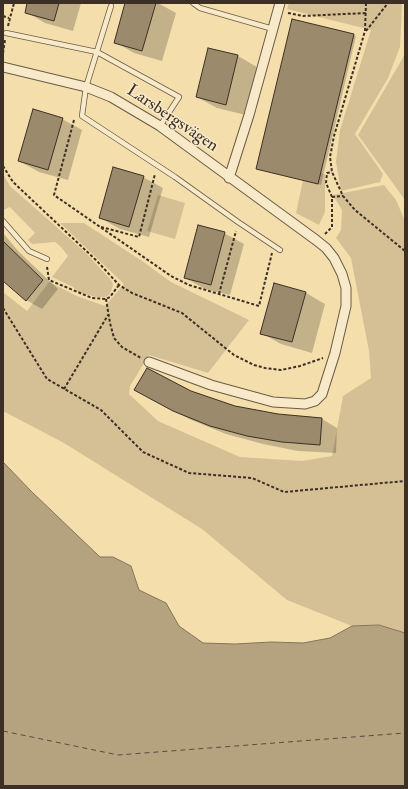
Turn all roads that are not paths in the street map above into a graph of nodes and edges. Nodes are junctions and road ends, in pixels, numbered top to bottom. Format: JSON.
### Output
{"nodes":[{"id":1,"x":193,"y":3,"type":"edge"},
{"id":2,"x":111,"y":6,"type":"dead end"},
{"id":3,"x":279,"y":7,"type":"edge"},
{"id":4,"x":273,"y":29,"type":"junction"},
{"id":5,"x":6,"y":33,"type":"dead end"},
{"id":6,"x":97,"y":52,"type":"junction"},
{"id":7,"x":3,"y":67,"type":"edge"},
{"id":8,"x":86,"y":87,"type":"junction"},
{"id":9,"x":160,"y":126,"type":"junction"},
{"id":10,"x":229,"y":178,"type":"junction"},
{"id":11,"x":3,"y":221,"type":"edge"},
{"id":12,"x":280,"y":250,"type":"dead end"},
{"id":13,"x":47,"y":259,"type":"road end"},
{"id":14,"x":149,"y":362,"type":"road end"}],
"edges":[{"from":1,"to":4,"type":"lane"},
{"from":2,"to":6,"type":"lane"},
{"from":3,"to":4,"type":"street","name":"Larsbergsvägen"},
{"from":4,"to":10,"type":"street","name":"Larsbergsvägen"},
{"from":5,"to":6,"type":"lane"},
{"from":6,"to":8,"type":"lane"},
{"from":6,"to":9,"type":"lane"},
{"from":7,"to":8,"type":"street","name":"Larsbergsvägen"},
{"from":8,"to":9,"type":"street","name":"Larsbergsvägen"},
{"from":8,"to":12,"type":"lane"},
{"from":9,"to":10,"type":"street","name":"Larsbergsvägen"},
{"from":10,"to":14,"type":"street","name":"Larsbergsvägen"},
{"from":11,"to":13,"type":"lane"}]}
